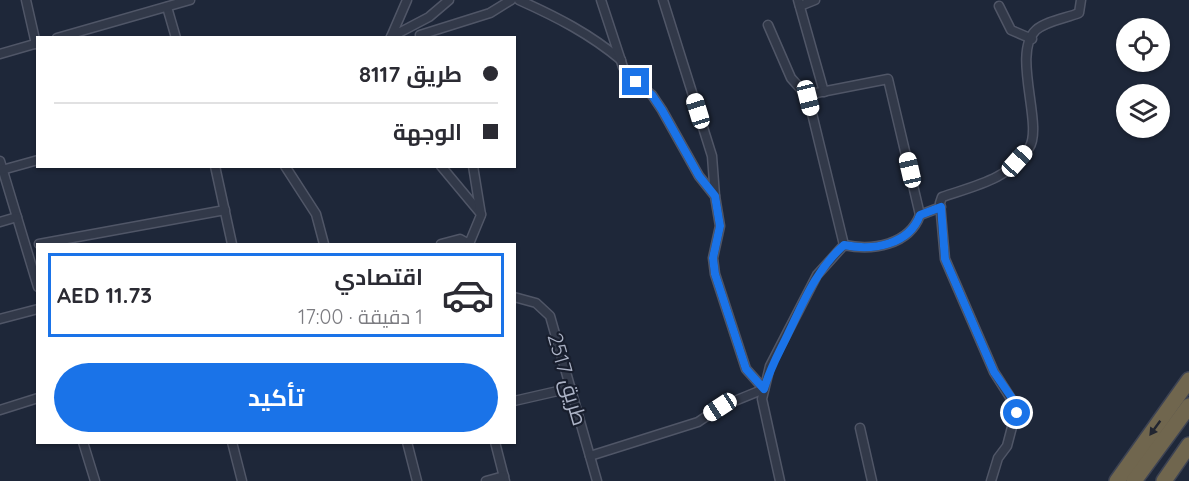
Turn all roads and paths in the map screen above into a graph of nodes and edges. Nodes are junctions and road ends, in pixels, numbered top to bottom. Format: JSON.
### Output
{"nodes":[{"id":1,"x":26,"y":0,"type":"edge"},
{"id":2,"x":190,"y":0,"type":"edge"},
{"id":3,"x":407,"y":0,"type":"edge"},
{"id":4,"x":449,"y":0,"type":"edge"},
{"id":5,"x":511,"y":0,"type":"edge"},
{"id":6,"x":519,"y":0,"type":"edge"},
{"id":7,"x":601,"y":0,"type":"edge"},
{"id":8,"x":663,"y":0,"type":"edge"},
{"id":9,"x":815,"y":0,"type":"edge"},
{"id":10,"x":1080,"y":0,"type":"edge"},
{"id":11,"x":799,"y":3,"type":"edge"},
{"id":12,"x":999,"y":6,"type":"dead end"},
{"id":13,"x":167,"y":7,"type":"junction"},
{"id":14,"x":768,"y":25,"type":"dead end"},
{"id":15,"x":420,"y":35,"type":"junction"},
{"id":16,"x":70,"y":36,"type":"edge"},
{"id":17,"x":175,"y":36,"type":"edge"},
{"id":18,"x":391,"y":36,"type":"edge"},
{"id":19,"x":393,"y":36,"type":"edge"},
{"id":20,"x":406,"y":36,"type":"edge"},
{"id":21,"x":424,"y":36,"type":"edge"},
{"id":22,"x":36,"y":39,"type":"edge"},
{"id":23,"x":1032,"y":39,"type":"junction"},
{"id":24,"x":36,"y":43,"type":"edge"},
{"id":25,"x":0,"y":54,"type":"edge"},
{"id":26,"x":621,"y":61,"type":"junction"},
{"id":27,"x":824,"y":92,"type":"junction"},
{"id":28,"x":808,"y":98,"type":"junction"},
{"id":29,"x":36,"y":160,"type":"edge"},
{"id":30,"x":1,"y":166,"type":"edge"},
{"id":31,"x":215,"y":168,"type":"edge"},
{"id":32,"x":286,"y":168,"type":"edge"},
{"id":33,"x":443,"y":168,"type":"edge"},
{"id":34,"x":473,"y":168,"type":"edge"},
{"id":35,"x":715,"y":196,"type":"junction"},
{"id":36,"x":941,"y":207,"type":"junction"},
{"id":37,"x":225,"y":210,"type":"junction"},
{"id":38,"x":482,"y":215,"type":"junction"},
{"id":39,"x":920,"y":215,"type":"junction"},
{"id":40,"x":17,"y":217,"type":"junction"},
{"id":41,"x":0,"y":222,"type":"edge"},
{"id":42,"x":49,"y":243,"type":"edge"},
{"id":43,"x":232,"y":243,"type":"edge"},
{"id":44,"x":324,"y":243,"type":"edge"},
{"id":45,"x":445,"y":243,"type":"edge"},
{"id":46,"x":468,"y":243,"type":"edge"},
{"id":47,"x":470,"y":243,"type":"edge"},
{"id":48,"x":36,"y":245,"type":"edge"},
{"id":49,"x":844,"y":245,"type":"junction"},
{"id":50,"x":26,"y":247,"type":"junction"},
{"id":51,"x":36,"y":280,"type":"edge"},
{"id":52,"x":516,"y":298,"type":"edge"},
{"id":53,"x":36,"y":310,"type":"edge"},
{"id":54,"x":0,"y":319,"type":"edge"},
{"id":55,"x":1189,"y":380,"type":"edge"},
{"id":56,"x":571,"y":388,"type":"junction"},
{"id":57,"x":764,"y":389,"type":"junction"},
{"id":58,"x":36,"y":399,"type":"edge"},
{"id":59,"x":516,"y":400,"type":"edge"},
{"id":60,"x":1189,"y":406,"type":"edge"},
{"id":61,"x":0,"y":410,"type":"edge"},
{"id":62,"x":860,"y":428,"type":"dead end"},
{"id":63,"x":84,"y":444,"type":"edge"},
{"id":64,"x":233,"y":444,"type":"edge"},
{"id":65,"x":408,"y":444,"type":"edge"},
{"id":66,"x":495,"y":444,"type":"edge"},
{"id":67,"x":1189,"y":445,"type":"edge"},
{"id":68,"x":590,"y":456,"type":"junction"},
{"id":69,"x":504,"y":479,"type":"edge"},
{"id":70,"x":95,"y":481,"type":"edge"},
{"id":71,"x":242,"y":481,"type":"edge"},
{"id":72,"x":417,"y":481,"type":"edge"},
{"id":73,"x":486,"y":481,"type":"edge"},
{"id":74,"x":597,"y":481,"type":"edge"},
{"id":75,"x":780,"y":481,"type":"edge"},
{"id":76,"x":872,"y":481,"type":"edge"},
{"id":77,"x":991,"y":481,"type":"edge"},
{"id":78,"x":1117,"y":481,"type":"edge"},
{"id":79,"x":1134,"y":481,"type":"edge"},
{"id":80,"x":1164,"y":481,"type":"edge"}],
"edges":[{"from":1,"to":22,"type":"street"},
{"from":2,"to":13,"type":"street"},
{"from":3,"to":18,"type":"street"},
{"from":4,"to":19,"type":"street"},
{"from":5,"to":15,"type":"street"},
{"from":6,"to":26,"type":"street"},
{"from":7,"to":26,"type":"street"},
{"from":8,"to":35,"type":"street"},
{"from":9,"to":11,"type":"street"},
{"from":10,"to":23,"type":"street"},
{"from":11,"to":27,"type":"street"},
{"from":12,"to":23,"type":"street"},
{"from":13,"to":16,"type":"street"},
{"from":13,"to":17,"type":"street"},
{"from":14,"to":28,"type":"street"},
{"from":15,"to":20,"type":"street"},
{"from":15,"to":21,"type":"street"},
{"from":23,"to":36,"type":"street"},
{"from":24,"to":25,"type":"street"},
{"from":26,"to":35,"type":"street"},
{"from":27,"to":28,"type":"street"},
{"from":27,"to":39,"type":"street"},
{"from":28,"to":49,"type":"street"},
{"from":29,"to":30,"type":"street"},
{"from":30,"to":40,"type":"street"},
{"from":31,"to":37,"type":"street"},
{"from":32,"to":44,"type":"street"},
{"from":33,"to":38,"type":"street"},
{"from":34,"to":38,"type":"street"},
{"from":35,"to":57,"type":"street"},
{"from":36,"to":39,"type":"street"},
{"from":36,"to":77,"type":"street"},
{"from":37,"to":42,"type":"street"},
{"from":37,"to":43,"type":"street"},
{"from":38,"to":47,"type":"street"},
{"from":39,"to":49,"type":"street"},
{"from":40,"to":41,"type":"street"},
{"from":40,"to":50,"type":"street"},
{"from":45,"to":46,"type":"street"},
{"from":48,"to":50,"type":"street"},
{"from":49,"to":57,"type":"street"},
{"from":50,"to":51,"type":"street"},
{"from":52,"to":56,"type":"street","name":"طريق 2517"},
{"from":53,"to":54,"type":"street"},
{"from":55,"to":78,"type":"highway","one_way":true},
{"from":56,"to":59,"type":"street"},
{"from":56,"to":68,"type":"street","name":"طريق 2517"},
{"from":57,"to":68,"type":"street"},
{"from":57,"to":75,"type":"street"},
{"from":58,"to":61,"type":"street"},
{"from":60,"to":79,"type":"highway"},
{"from":62,"to":76,"type":"street"},
{"from":63,"to":70,"type":"street"},
{"from":64,"to":71,"type":"street"},
{"from":65,"to":72,"type":"street"},
{"from":66,"to":69,"type":"street"},
{"from":67,"to":80,"type":"highway"},
{"from":68,"to":74,"type":"street","name":"طريق 2517"},
{"from":69,"to":73,"type":"street"}]}
